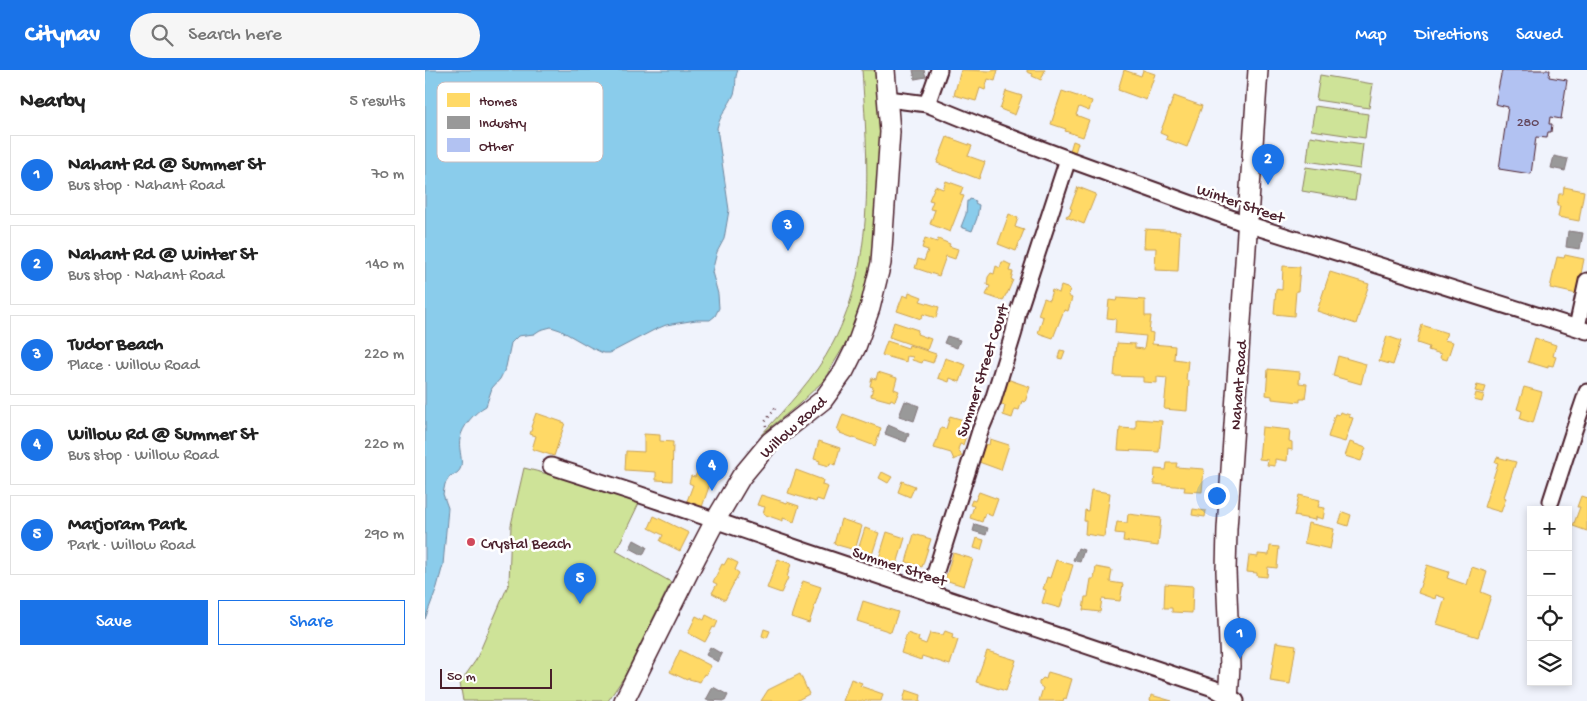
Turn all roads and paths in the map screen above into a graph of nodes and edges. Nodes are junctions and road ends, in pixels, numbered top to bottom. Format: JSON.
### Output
{"nodes":[{"id":1,"x":885,"y":70,"type":"edge"},
{"id":2,"x":939,"y":70,"type":"edge"},
{"id":3,"x":1258,"y":70,"type":"edge"},
{"id":4,"x":888,"y":99,"type":"junction"},
{"id":5,"x":927,"y":104,"type":"junction"},
{"id":6,"x":1068,"y":159,"type":"junction"},
{"id":7,"x":1247,"y":224,"type":"junction"},
{"id":8,"x":1587,"y":281,"type":"edge"},
{"id":9,"x":1582,"y":329,"type":"edge"},
{"id":10,"x":1587,"y":392,"type":"edge"},
{"id":11,"x":776,"y":407,"type":"dead end"},
{"id":12,"x":767,"y":430,"type":"dead end"},
{"id":13,"x":551,"y":466,"type":"dead end"},
{"id":14,"x":1551,"y":501,"type":"dead end"},
{"id":15,"x":715,"y":521,"type":"junction"},
{"id":16,"x":929,"y":593,"type":"junction"},
{"id":17,"x":1231,"y":700,"type":"edge"},
{"id":18,"x":624,"y":701,"type":"edge"}],
"edges":[{"from":1,"to":4,"type":"main road","name":"Willow Road"},
{"from":2,"to":5,"type":"street"},
{"from":3,"to":7,"type":"main road","name":"Nahant Road"},
{"from":4,"to":5,"type":"street","name":"Winter Street"},
{"from":4,"to":15,"type":"main road","name":"Willow Road"},
{"from":5,"to":6,"type":"street","name":"Winter Street"},
{"from":6,"to":7,"type":"street","name":"Winter Street"},
{"from":6,"to":16,"type":"street","name":"Summer Street Court"},
{"from":7,"to":9,"type":"street","name":"Winter Street"},
{"from":7,"to":17,"type":"main road","name":"Nahant Road"},
{"from":8,"to":9,"type":"street"},
{"from":10,"to":14,"type":"street"},
{"from":11,"to":12,"type":"path"},
{"from":13,"to":15,"type":"street","name":"Summer Street"},
{"from":15,"to":16,"type":"street","name":"Summer Street"},
{"from":15,"to":18,"type":"main road","name":"Willow Road"},
{"from":16,"to":17,"type":"street","name":"Summer Street"}]}
